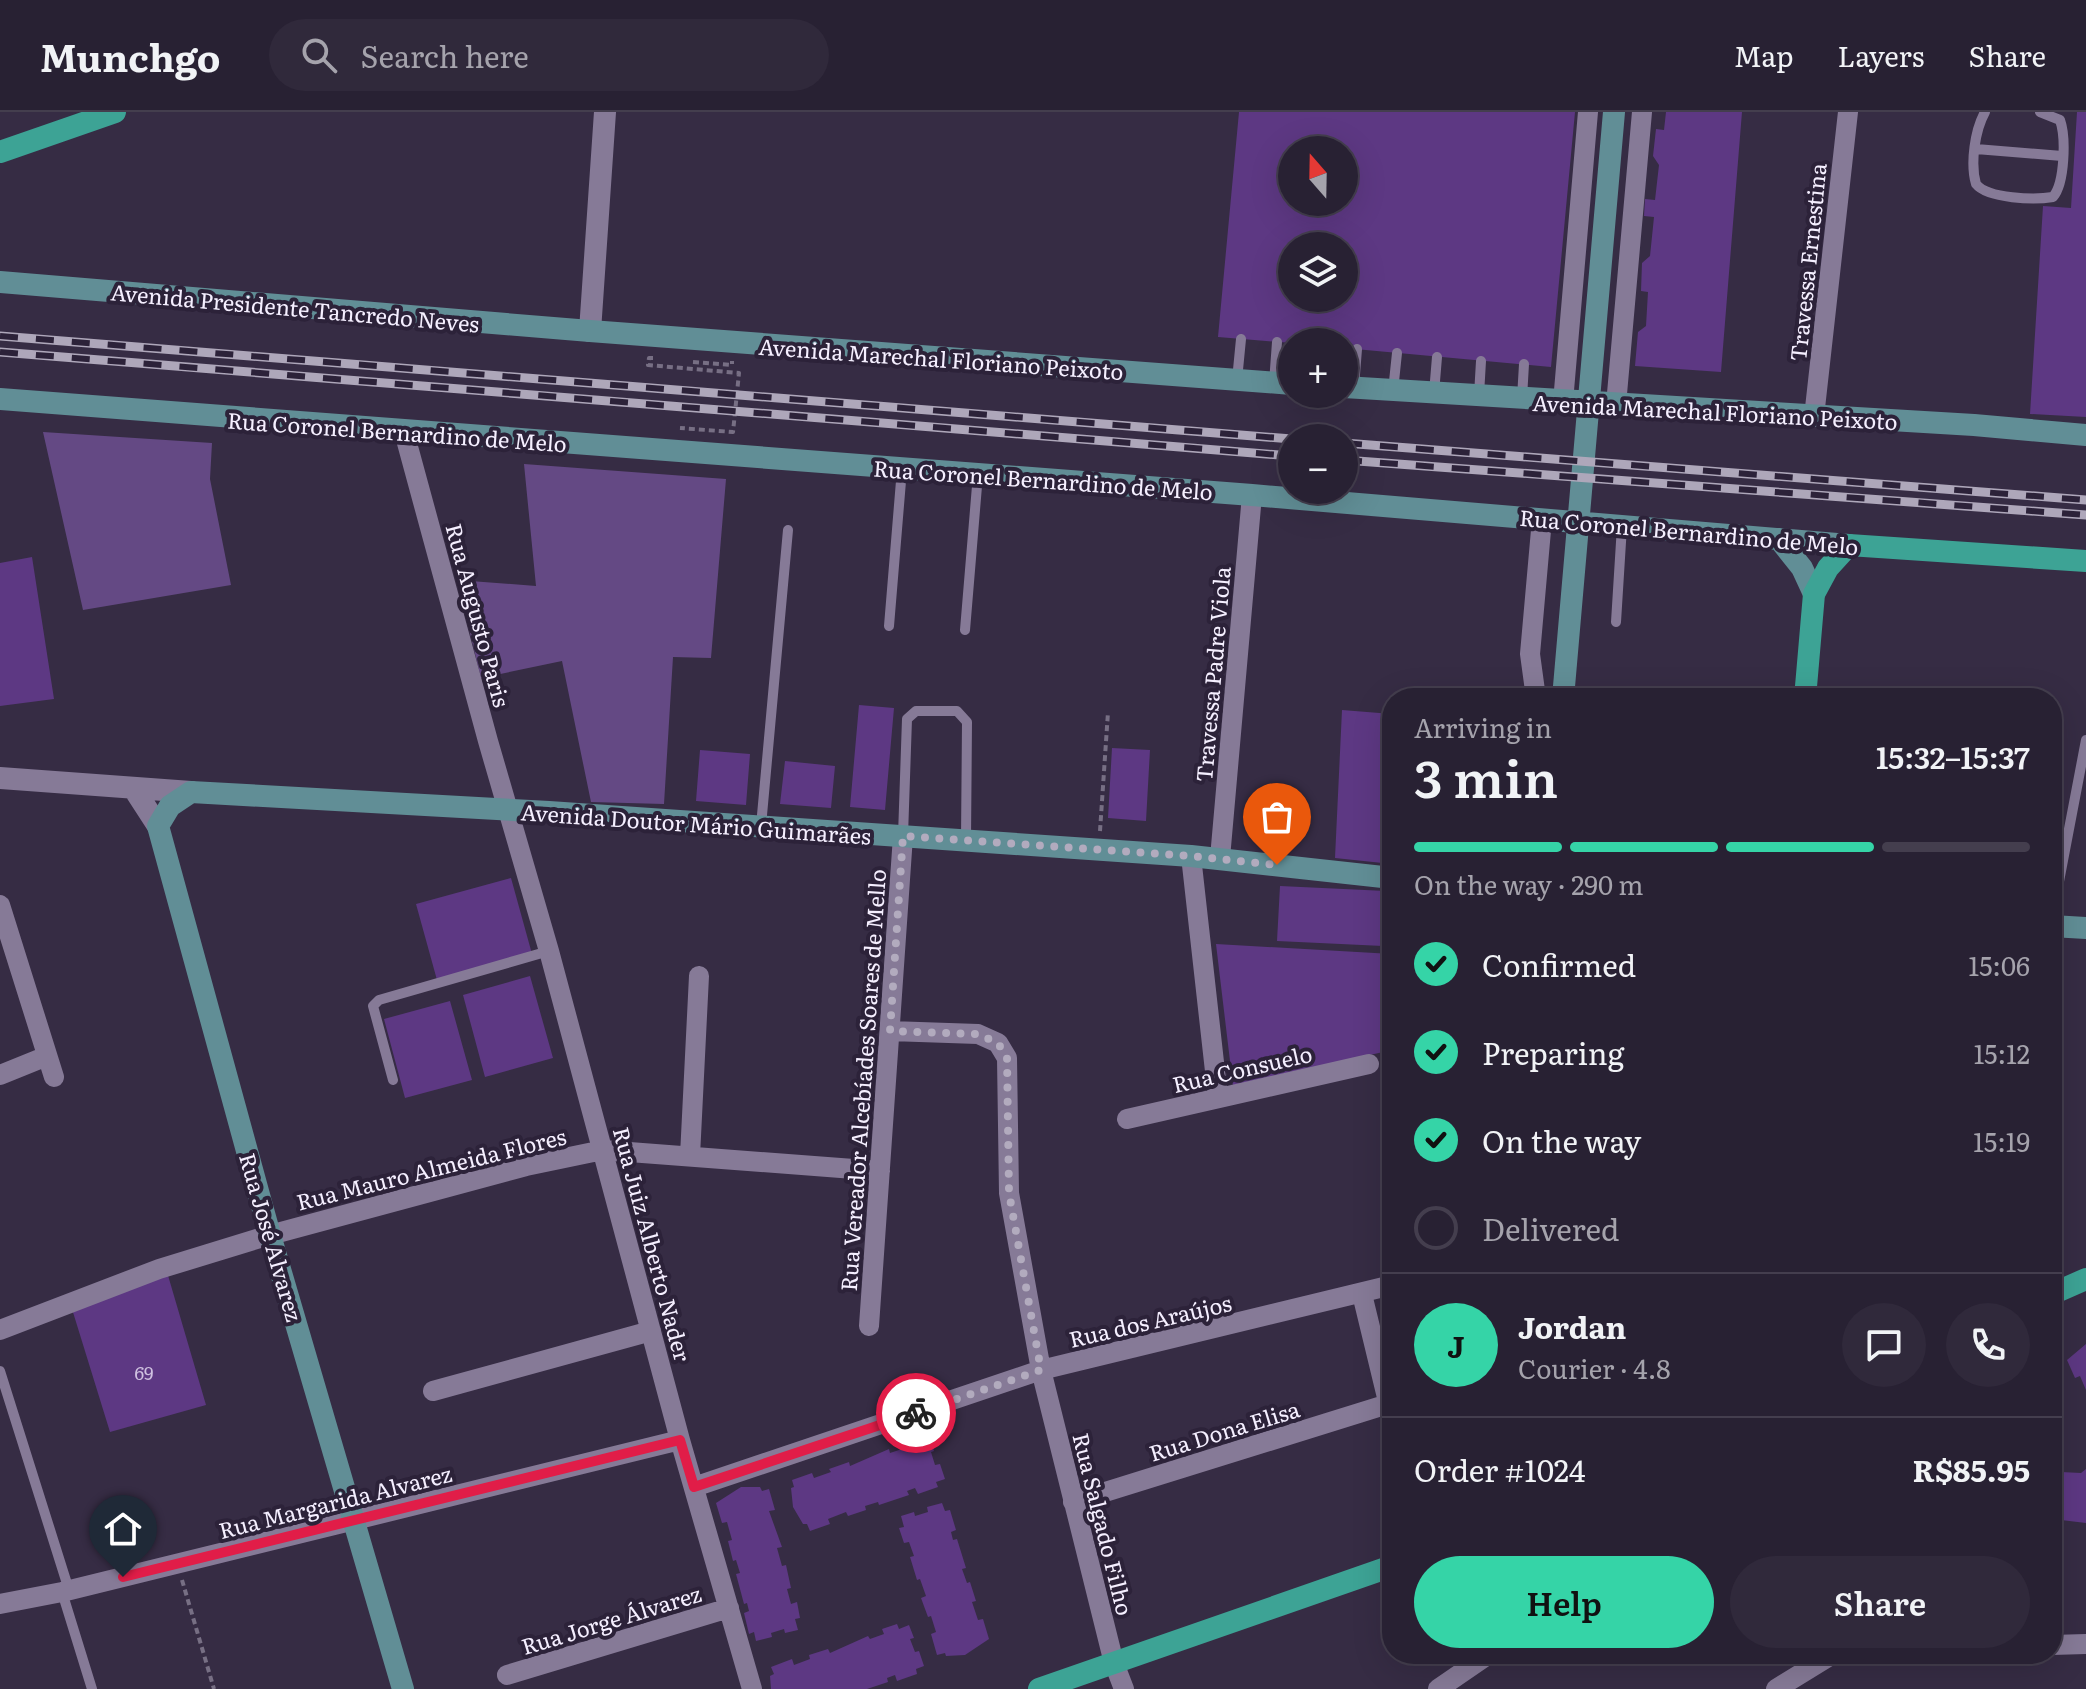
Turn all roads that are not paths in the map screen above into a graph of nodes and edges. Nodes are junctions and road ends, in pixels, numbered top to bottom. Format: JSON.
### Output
{"nodes":[{"id":1,"x":605,"y":112,"type":"edge"},
{"id":2,"x":1588,"y":112,"type":"edge"},
{"id":3,"x":1614,"y":112,"type":"edge"},
{"id":4,"x":1642,"y":112,"type":"edge"},
{"id":5,"x":1848,"y":112,"type":"edge"},
{"id":6,"x":1985,"y":112,"type":"edge"},
{"id":7,"x":2040,"y":112,"type":"edge"},
{"id":8,"x":108,"y":114,"type":"edge"},
{"id":9,"x":1976,"y":149,"type":"junction"},
{"id":10,"x":0,"y":152,"type":"edge"},
{"id":11,"x":2062,"y":156,"type":"junction"},
{"id":12,"x":0,"y":282,"type":"edge"},
{"id":13,"x":590,"y":331,"type":"junction"},
{"id":14,"x":1241,"y":339,"type":"dead end"},
{"id":15,"x":1277,"y":342,"type":"dead end"},
{"id":16,"x":1278,"y":349,"type":"edge"},
{"id":17,"x":1397,"y":353,"type":"dead end"},
{"id":18,"x":1437,"y":357,"type":"dead end"},
{"id":19,"x":1481,"y":361,"type":"dead end"},
{"id":20,"x":1524,"y":364,"type":"dead end"},
{"id":21,"x":1237,"y":380,"type":"junction"},
{"id":22,"x":1278,"y":383,"type":"edge"},
{"id":23,"x":1358,"y":389,"type":"edge"},
{"id":24,"x":1393,"y":391,"type":"junction"},
{"id":25,"x":1434,"y":393,"type":"junction"},
{"id":26,"x":1479,"y":397,"type":"junction"},
{"id":27,"x":0,"y":399,"type":"edge"},
{"id":28,"x":1522,"y":399,"type":"junction"},
{"id":29,"x":1563,"y":402,"type":"junction"},
{"id":30,"x":1616,"y":405,"type":"junction"},
{"id":31,"x":1814,"y":417,"type":"junction"},
{"id":32,"x":404,"y":432,"type":"junction"},
{"id":33,"x":2086,"y":435,"type":"edge"},
{"id":34,"x":902,"y":469,"type":"junction"},
{"id":35,"x":978,"y":474,"type":"junction"},
{"id":36,"x":1252,"y":495,"type":"junction"},
{"id":37,"x":1542,"y":519,"type":"junction"},
{"id":38,"x":1622,"y":526,"type":"junction"},
{"id":39,"x":788,"y":530,"type":"dead end"},
{"id":40,"x":1779,"y":539,"type":"junction"},
{"id":41,"x":1849,"y":545,"type":"junction"},
{"id":42,"x":2086,"y":561,"type":"edge"},
{"id":43,"x":1814,"y":594,"type":"junction"},
{"id":44,"x":1616,"y":622,"type":"dead end"},
{"id":45,"x":889,"y":626,"type":"dead end"},
{"id":46,"x":965,"y":630,"type":"dead end"},
{"id":47,"x":1535,"y":688,"type":"edge"},
{"id":48,"x":1564,"y":688,"type":"edge"},
{"id":49,"x":1806,"y":688,"type":"edge"},
{"id":50,"x":2086,"y":740,"type":"edge"},
{"id":51,"x":0,"y":778,"type":"edge"},
{"id":52,"x":134,"y":789,"type":"junction"},
{"id":53,"x":191,"y":792,"type":"junction"},
{"id":54,"x":510,"y":811,"type":"junction"},
{"id":55,"x":158,"y":826,"type":"junction"},
{"id":56,"x":761,"y":828,"type":"junction"},
{"id":57,"x":903,"y":836,"type":"junction"},
{"id":58,"x":966,"y":840,"type":"junction"},
{"id":59,"x":1191,"y":856,"type":"junction"},
{"id":60,"x":1220,"y":858,"type":"junction"},
{"id":61,"x":2062,"y":866,"type":"edge"},
{"id":62,"x":1382,"y":877,"type":"edge"},
{"id":63,"x":0,"y":905,"type":"edge"},
{"id":64,"x":2062,"y":927,"type":"edge"},
{"id":65,"x":2086,"y":928,"type":"edge"},
{"id":66,"x":549,"y":951,"type":"junction"},
{"id":67,"x":699,"y":976,"type":"dead end"},
{"id":68,"x":890,"y":1031,"type":"junction"},
{"id":69,"x":47,"y":1056,"type":"junction"},
{"id":70,"x":1369,"y":1064,"type":"dead end"},
{"id":71,"x":0,"y":1075,"type":"edge"},
{"id":72,"x":54,"y":1077,"type":"dead end"},
{"id":73,"x":393,"y":1080,"type":"dead end"},
{"id":74,"x":1218,"y":1098,"type":"junction"},
{"id":75,"x":1127,"y":1119,"type":"dead end"},
{"id":76,"x":603,"y":1150,"type":"junction"},
{"id":77,"x":690,"y":1156,"type":"junction"},
{"id":78,"x":880,"y":1171,"type":"junction"},
{"id":79,"x":270,"y":1235,"type":"junction"},
{"id":80,"x":2086,"y":1279,"type":"edge"},
{"id":81,"x":1382,"y":1288,"type":"edge"},
{"id":82,"x":2062,"y":1290,"type":"edge"},
{"id":83,"x":1362,"y":1294,"type":"junction"},
{"id":84,"x":869,"y":1326,"type":"dead end"},
{"id":85,"x":0,"y":1330,"type":"edge"},
{"id":86,"x":651,"y":1331,"type":"junction"},
{"id":87,"x":1041,"y":1370,"type":"junction"},
{"id":88,"x":0,"y":1371,"type":"edge"},
{"id":89,"x":1382,"y":1378,"type":"edge"},
{"id":90,"x":433,"y":1391,"type":"dead end"},
{"id":91,"x":1382,"y":1413,"type":"edge"},
{"id":92,"x":680,"y":1440,"type":"junction"},
{"id":93,"x":694,"y":1487,"type":"junction"},
{"id":94,"x":1073,"y":1502,"type":"junction"},
{"id":95,"x":355,"y":1521,"type":"junction"},
{"id":96,"x":1382,"y":1569,"type":"edge"},
{"id":97,"x":65,"y":1591,"type":"junction"},
{"id":98,"x":0,"y":1604,"type":"edge"},
{"id":99,"x":729,"y":1608,"type":"junction"},
{"id":100,"x":2086,"y":1644,"type":"edge"},
{"id":101,"x":2062,"y":1645,"type":"edge"},
{"id":102,"x":1114,"y":1663,"type":"junction"},
{"id":103,"x":1474,"y":1664,"type":"edge"},
{"id":104,"x":1817,"y":1664,"type":"edge"},
{"id":105,"x":507,"y":1675,"type":"dead end"},
{"id":106,"x":92,"y":1689,"type":"edge"},
{"id":107,"x":403,"y":1689,"type":"edge"},
{"id":108,"x":752,"y":1689,"type":"edge"},
{"id":109,"x":1039,"y":1689,"type":"edge"},
{"id":110,"x":1124,"y":1689,"type":"edge"},
{"id":111,"x":1438,"y":1689,"type":"edge"},
{"id":112,"x":1776,"y":1689,"type":"edge"}],
"edges":[{"from":1,"to":13,"type":"street"},
{"from":2,"to":29,"type":"street"},
{"from":3,"to":48,"type":"main road"},
{"from":4,"to":30,"type":"street"},
{"from":5,"to":31,"type":"street","name":"Travessa Ernestina"},
{"from":6,"to":9,"type":"lane"},
{"from":7,"to":11,"type":"lane"},
{"from":8,"to":10,"type":"main road"},
{"from":9,"to":11,"type":"lane"},
{"from":9,"to":11,"type":"lane"},
{"from":12,"to":13,"type":"main road","name":"Avenida Presidente Tancredo Neves"},
{"from":13,"to":21,"type":"main road","name":"Avenida Marechal Floriano Peixoto"},
{"from":14,"to":21,"type":"lane"},
{"from":15,"to":16,"type":"lane"},
{"from":17,"to":24,"type":"lane"},
{"from":18,"to":25,"type":"lane"},
{"from":19,"to":26,"type":"lane"},
{"from":20,"to":28,"type":"lane"},
{"from":21,"to":22,"type":"main road","name":"Avenida Marechal Floriano Peixoto"},
{"from":23,"to":24,"type":"main road","name":"Avenida Marechal Floriano Peixoto"},
{"from":24,"to":25,"type":"main road","name":"Avenida Marechal Floriano Peixoto"},
{"from":25,"to":26,"type":"main road","name":"Avenida Marechal Floriano Peixoto"},
{"from":26,"to":28,"type":"main road","name":"Avenida Marechal Floriano Peixoto"},
{"from":27,"to":32,"type":"main road","name":"Rua Coronel Bernardino de Melo"},
{"from":28,"to":29,"type":"main road","name":"Avenida Marechal Floriano Peixoto"},
{"from":29,"to":30,"type":"main road","name":"Avenida Marechal Floriano Peixoto"},
{"from":30,"to":31,"type":"main road","name":"Avenida Marechal Floriano Peixoto"},
{"from":31,"to":33,"type":"main road","name":"Avenida Marechal Floriano Peixoto"},
{"from":32,"to":34,"type":"main road","name":"Rua Coronel Bernardino de Melo"},
{"from":32,"to":54,"type":"street","name":"Rua Augusto Paris"},
{"from":34,"to":35,"type":"main road","name":"Rua Coronel Bernardino de Melo"},
{"from":34,"to":45,"type":"lane"},
{"from":35,"to":36,"type":"main road","name":"Rua Coronel Bernardino de Melo"},
{"from":35,"to":46,"type":"lane"},
{"from":36,"to":37,"type":"main road","name":"Rua Coronel Bernardino de Melo"},
{"from":36,"to":60,"type":"street","name":"Travessa Padre Viola"},
{"from":37,"to":38,"type":"main road","name":"Rua Coronel Bernardino de Melo"},
{"from":37,"to":47,"type":"street"},
{"from":38,"to":40,"type":"main road","name":"Rua Coronel Bernardino de Melo"},
{"from":38,"to":44,"type":"lane"},
{"from":39,"to":56,"type":"lane"},
{"from":40,"to":41,"type":"main road","name":"Rua Coronel Bernardino de Melo"},
{"from":40,"to":43,"type":"main road"},
{"from":41,"to":42,"type":"main road","name":"Rua Coronel Bernardino de Melo"},
{"from":41,"to":43,"type":"main road"},
{"from":43,"to":49,"type":"main road"},
{"from":50,"to":61,"type":"lane"},
{"from":51,"to":52,"type":"street","name":"Avenida Doutor Mário Guimarães"},
{"from":52,"to":53,"type":"street","name":"Avenida Doutor Mário Guimarães"},
{"from":52,"to":55,"type":"street","name":"Rua José Alvarez"},
{"from":53,"to":54,"type":"main road","name":"Avenida Doutor Mário Guimarães"},
{"from":53,"to":55,"type":"main road"},
{"from":54,"to":56,"type":"main road","name":"Avenida Doutor Mário Guimarães"},
{"from":54,"to":66,"type":"street","name":"Rua Juiz Alberto Nader"},
{"from":55,"to":79,"type":"main road","name":"Rua José Alvarez"},
{"from":56,"to":57,"type":"main road","name":"Avenida Doutor Mário Guimarães"},
{"from":57,"to":58,"type":"main road","name":"Avenida Doutor Mário Guimarães"},
{"from":57,"to":58,"type":"lane"},
{"from":57,"to":68,"type":"street","name":"Rua Vereador Alcebíades Soares de Mello"},
{"from":58,"to":59,"type":"main road","name":"Avenida Doutor Mário Guimarães"},
{"from":59,"to":60,"type":"main road","name":"Avenida Doutor Mário Guimarães"},
{"from":59,"to":74,"type":"street"},
{"from":60,"to":62,"type":"main road","name":"Avenida Doutor Mário Guimarães"},
{"from":63,"to":69,"type":"street"},
{"from":64,"to":65,"type":"main road"},
{"from":66,"to":73,"type":"lane"},
{"from":66,"to":76,"type":"street","name":"Rua Juiz Alberto Nader"},
{"from":67,"to":77,"type":"street"},
{"from":68,"to":78,"type":"street","name":"Rua Vereador Alcebíades Soares de Mello"},
{"from":68,"to":87,"type":"street","name":"Rua Salgado Filho"},
{"from":69,"to":71,"type":"street"},
{"from":69,"to":72,"type":"street"},
{"from":70,"to":74,"type":"street","name":"Rua Consuelo"},
{"from":74,"to":75,"type":"street","name":"Rua Consuelo"},
{"from":76,"to":77,"type":"street","name":"Rua Mauro Almeida Flores"},
{"from":76,"to":79,"type":"street","name":"Rua Mauro Almeida Flores"},
{"from":76,"to":86,"type":"street","name":"Rua Juiz Alberto Nader"},
{"from":77,"to":78,"type":"street","name":"Rua Mauro Almeida Flores"},
{"from":78,"to":84,"type":"street","name":"Rua Vereador Alcebíades Soares de Mello"},
{"from":79,"to":85,"type":"street","name":"Rua Mauro Almeida Flores"},
{"from":79,"to":95,"type":"main road","name":"Rua José Alvarez"},
{"from":80,"to":82,"type":"main road"},
{"from":81,"to":83,"type":"street","name":"Rua dos Araújos"},
{"from":83,"to":87,"type":"street","name":"Rua dos Araújos"},
{"from":83,"to":89,"type":"street"},
{"from":86,"to":90,"type":"street"},
{"from":86,"to":92,"type":"street","name":"Rua Juiz Alberto Nader"},
{"from":87,"to":93,"type":"street","name":"Rua dos Araújos"},
{"from":87,"to":94,"type":"street","name":"Rua Salgado Filho"},
{"from":88,"to":97,"type":"lane"},
{"from":91,"to":94,"type":"street","name":"Rua Dona Elisa"},
{"from":92,"to":93,"type":"street","name":"Rua Juiz Alberto Nader"},
{"from":92,"to":95,"type":"street","name":"Rua Margarida Alvarez"},
{"from":93,"to":99,"type":"street","name":"Rua Juiz Alberto Nader"},
{"from":94,"to":102,"type":"street","name":"Rua Salgado Filho"},
{"from":95,"to":97,"type":"street","name":"Rua Margarida Alvarez"},
{"from":95,"to":107,"type":"main road","name":"Rua José Alvarez"},
{"from":96,"to":102,"type":"main road"},
{"from":97,"to":98,"type":"street","name":"Rua Margarida Alvarez"},
{"from":97,"to":106,"type":"lane"},
{"from":99,"to":105,"type":"street","name":"Rua Jorge Álvarez"},
{"from":99,"to":108,"type":"street","name":"Rua Juiz Alberto Nader"},
{"from":100,"to":101,"type":"street"},
{"from":102,"to":109,"type":"main road"},
{"from":102,"to":110,"type":"street","name":"Rua Salgado Filho"},
{"from":103,"to":111,"type":"street"},
{"from":104,"to":112,"type":"street"}]}
